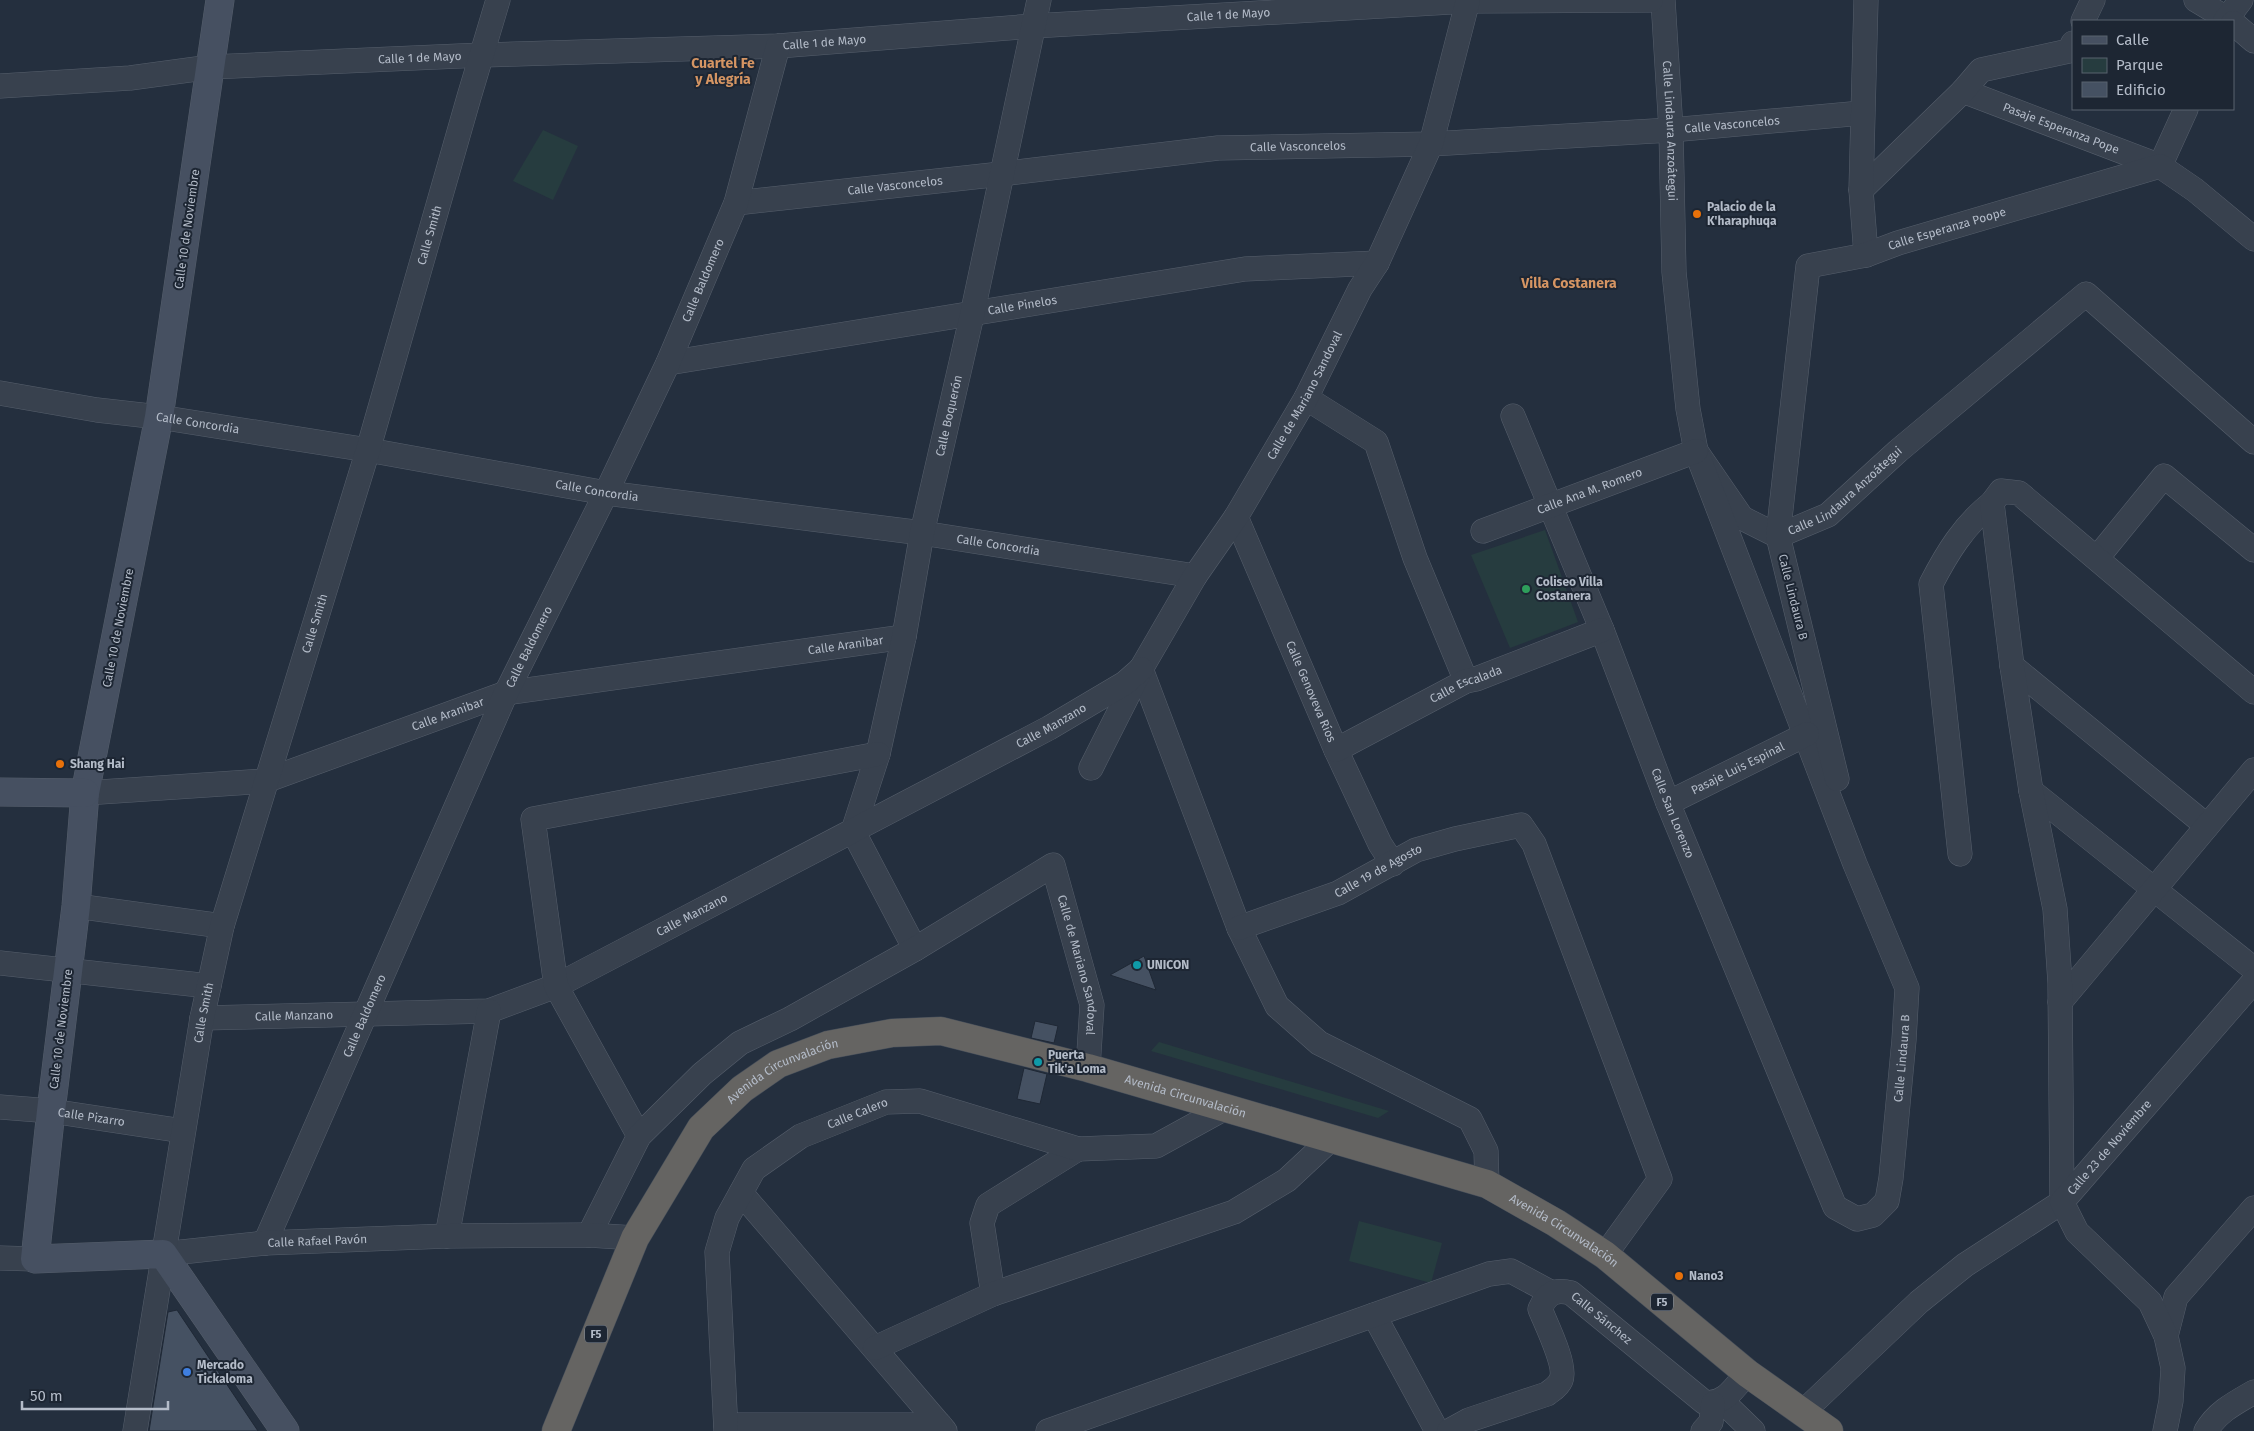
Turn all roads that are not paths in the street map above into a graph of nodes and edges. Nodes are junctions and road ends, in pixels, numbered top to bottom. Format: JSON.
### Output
{"nodes":[{"id":1,"x":220,"y":0,"type":"edge"},
{"id":2,"x":498,"y":0,"type":"edge"},
{"id":3,"x":1039,"y":0,"type":"edge"},
{"id":4,"x":1651,"y":0,"type":"edge"},
{"id":5,"x":1662,"y":0,"type":"edge"},
{"id":6,"x":1866,"y":0,"type":"edge"},
{"id":7,"x":2093,"y":0,"type":"edge"},
{"id":8,"x":2196,"y":0,"type":"edge"},
{"id":9,"x":1468,"y":1,"type":"edge"},
{"id":10,"x":2231,"y":17,"type":"edge"},
{"id":11,"x":2083,"y":20,"type":"edge"},
{"id":12,"x":2234,"y":20,"type":"edge"},
{"id":13,"x":1033,"y":26,"type":"junction"},
{"id":14,"x":2254,"y":41,"type":"edge"},
{"id":15,"x":778,"y":46,"type":"junction"},
{"id":16,"x":2071,"y":47,"type":"edge"},
{"id":17,"x":482,"y":55,"type":"junction"},
{"id":18,"x":211,"y":67,"type":"junction"},
{"id":19,"x":0,"y":86,"type":"edge"},
{"id":20,"x":1963,"y":91,"type":"junction"},
{"id":21,"x":2186,"y":110,"type":"edge"},
{"id":22,"x":1862,"y":112,"type":"junction"},
{"id":23,"x":1671,"y":130,"type":"junction"},
{"id":24,"x":1430,"y":144,"type":"junction"},
{"id":25,"x":2160,"y":166,"type":"junction"},
{"id":26,"x":1001,"y":174,"type":"junction"},
{"id":27,"x":1861,"y":190,"type":"junction"},
{"id":28,"x":736,"y":202,"type":"junction"},
{"id":29,"x":2254,"y":239,"type":"edge"},
{"id":30,"x":1866,"y":255,"type":"junction"},
{"id":31,"x":1377,"y":263,"type":"junction"},
{"id":32,"x":972,"y":315,"type":"junction"},
{"id":33,"x":668,"y":363,"type":"junction"},
{"id":34,"x":0,"y":393,"type":"edge"},
{"id":35,"x":1306,"y":398,"type":"junction"},
{"id":36,"x":1513,"y":416,"type":"dead end"},
{"id":37,"x":159,"y":417,"type":"junction"},
{"id":38,"x":2254,"y":442,"type":"edge"},
{"id":39,"x":368,"y":450,"type":"junction"},
{"id":40,"x":1696,"y":451,"type":"junction"},
{"id":41,"x":606,"y":493,"type":"junction"},
{"id":42,"x":1992,"y":503,"type":"junction"},
{"id":43,"x":1549,"y":505,"type":"junction"},
{"id":44,"x":1236,"y":517,"type":"junction"},
{"id":45,"x":1483,"y":531,"type":"dead end"},
{"id":46,"x":922,"y":533,"type":"junction"},
{"id":47,"x":1778,"y":536,"type":"junction"},
{"id":48,"x":2253,"y":548,"type":"edge"},
{"id":49,"x":2096,"y":558,"type":"junction"},
{"id":50,"x":1195,"y":576,"type":"junction"},
{"id":51,"x":1602,"y":630,"type":"junction"},
{"id":52,"x":904,"y":637,"type":"junction"},
{"id":53,"x":2012,"y":666,"type":"junction"},
{"id":54,"x":1142,"y":669,"type":"junction"},
{"id":55,"x":1466,"y":682,"type":"junction"},
{"id":56,"x":2254,"y":692,"type":"edge"},
{"id":57,"x":506,"y":693,"type":"junction"},
{"id":58,"x":1807,"y":734,"type":"junction"},
{"id":59,"x":1336,"y":750,"type":"junction"},
{"id":60,"x":878,"y":754,"type":"junction"},
{"id":61,"x":1092,"y":768,"type":"dead end"},
{"id":62,"x":2254,"y":770,"type":"edge"},
{"id":63,"x":265,"y":780,"type":"junction"},
{"id":64,"x":0,"y":792,"type":"edge"},
{"id":65,"x":2031,"y":792,"type":"junction"},
{"id":66,"x":85,"y":793,"type":"junction"},
{"id":67,"x":1668,"y":803,"type":"junction"},
{"id":68,"x":2207,"y":826,"type":"junction"},
{"id":69,"x":853,"y":831,"type":"junction"},
{"id":70,"x":1960,"y":854,"type":"dead end"},
{"id":71,"x":1393,"y":864,"type":"junction"},
{"id":72,"x":1855,"y":864,"type":"junction"},
{"id":73,"x":2154,"y":889,"type":"junction"},
{"id":74,"x":76,"y":906,"type":"junction"},
{"id":75,"x":222,"y":926,"type":"junction"},
{"id":76,"x":1239,"y":928,"type":"junction"},
{"id":77,"x":915,"y":949,"type":"junction"},
{"id":78,"x":0,"y":963,"type":"edge"},
{"id":79,"x":2254,"y":969,"type":"edge"},
{"id":80,"x":69,"y":970,"type":"junction"},
{"id":81,"x":2254,"y":981,"type":"edge"},
{"id":82,"x":209,"y":986,"type":"junction"},
{"id":83,"x":556,"y":986,"type":"junction"},
{"id":84,"x":2060,"y":1002,"type":"junction"},
{"id":85,"x":489,"y":1011,"type":"junction"},
{"id":86,"x":364,"y":1014,"type":"junction"},
{"id":87,"x":202,"y":1018,"type":"junction"},
{"id":88,"x":1088,"y":1068,"type":"junction"},
{"id":89,"x":0,"y":1107,"type":"edge"},
{"id":90,"x":1226,"y":1107,"type":"junction"},
{"id":91,"x":51,"y":1111,"type":"junction"},
{"id":92,"x":183,"y":1131,"type":"junction"},
{"id":93,"x":639,"y":1136,"type":"junction"},
{"id":94,"x":1332,"y":1138,"type":"junction"},
{"id":95,"x":1078,"y":1149,"type":"junction"},
{"id":96,"x":1487,"y":1184,"type":"junction"},
{"id":97,"x":741,"y":1192,"type":"junction"},
{"id":98,"x":2062,"y":1202,"type":"junction"},
{"id":99,"x":1835,"y":1207,"type":"joint"},
{"id":100,"x":2254,"y":1208,"type":"edge"},
{"id":101,"x":589,"y":1235,"type":"junction"},
{"id":102,"x":447,"y":1236,"type":"junction"},
{"id":103,"x":635,"y":1238,"type":"junction"},
{"id":104,"x":265,"y":1243,"type":"junction"},
{"id":105,"x":163,"y":1254,"type":"junction"},
{"id":106,"x":1605,"y":1255,"type":"junction"},
{"id":107,"x":0,"y":1258,"type":"edge"},
{"id":108,"x":35,"y":1258,"type":"junction"},
{"id":109,"x":1552,"y":1292,"type":"junction"},
{"id":110,"x":993,"y":1294,"type":"junction"},
{"id":111,"x":1374,"y":1315,"type":"junction"},
{"id":112,"x":2166,"y":1336,"type":"junction"},
{"id":113,"x":875,"y":1348,"type":"junction"},
{"id":114,"x":1747,"y":1373,"type":"junction"},
{"id":115,"x":2254,"y":1392,"type":"edge"},
{"id":116,"x":1718,"y":1402,"type":"junction"},
{"id":117,"x":1803,"y":1412,"type":"junction"},
{"id":118,"x":726,"y":1428,"type":"edge"},
{"id":119,"x":943,"y":1428,"type":"edge"},
{"id":120,"x":135,"y":1431,"type":"edge"},
{"id":121,"x":285,"y":1431,"type":"edge"},
{"id":122,"x":556,"y":1431,"type":"edge"},
{"id":123,"x":1048,"y":1431,"type":"edge"},
{"id":124,"x":1437,"y":1431,"type":"edge"},
{"id":125,"x":1449,"y":1431,"type":"edge"},
{"id":126,"x":1702,"y":1431,"type":"edge"},
{"id":127,"x":1753,"y":1431,"type":"edge"},
{"id":128,"x":1828,"y":1431,"type":"edge"},
{"id":129,"x":2165,"y":1431,"type":"edge"},
{"id":130,"x":2206,"y":1431,"type":"edge"}],
"edges":[{"from":1,"to":18,"type":"main road","name":"Calle 10 de Noviembre"},
{"from":2,"to":17,"type":"street","name":"Calle Smith"},
{"from":3,"to":13,"type":"street","name":"Calle Boquerón"},
{"from":4,"to":9,"type":"street","name":"Calle 1 de Mayo"},
{"from":5,"to":23,"type":"street","name":"Calle Lindaura Anzoátegui"},
{"from":6,"to":22,"type":"street"},
{"from":7,"to":11,"type":"street"},
{"from":8,"to":10,"type":"street"},
{"from":9,"to":13,"type":"street","name":"Calle 1 de Mayo"},
{"from":9,"to":24,"type":"street","name":"Calle de Mariano Sandoval"},
{"from":12,"to":14,"type":"street"},
{"from":13,"to":15,"type":"street","name":"Calle 1 de Mayo"},
{"from":13,"to":26,"type":"street","name":"Calle Boquerón"},
{"from":15,"to":17,"type":"street","name":"Calle 1 de Mayo"},
{"from":15,"to":28,"type":"street","name":"Calle Baldomero"},
{"from":16,"to":20,"type":"street"},
{"from":17,"to":18,"type":"street","name":"Calle 1 de Mayo"},
{"from":17,"to":39,"type":"street","name":"Calle Smith"},
{"from":18,"to":19,"type":"street","name":"Calle 1 de Mayo"},
{"from":18,"to":37,"type":"main road","name":"Calle 10 de Noviembre"},
{"from":20,"to":25,"type":"street","name":"Pasaje Esperanza Pope"},
{"from":20,"to":27,"type":"street"},
{"from":21,"to":25,"type":"street"},
{"from":22,"to":23,"type":"street","name":"Calle Vasconcelos"},
{"from":22,"to":27,"type":"street"},
{"from":23,"to":24,"type":"street","name":"Calle Vasconcelos"},
{"from":23,"to":40,"type":"street","name":"Calle Lindaura Anzoátegui"},
{"from":24,"to":26,"type":"street","name":"Calle Vasconcelos"},
{"from":24,"to":31,"type":"street","name":"Calle de Mariano Sandoval"},
{"from":25,"to":29,"type":"street"},
{"from":25,"to":30,"type":"street","name":"Calle Esperanza Poope"},
{"from":26,"to":28,"type":"street","name":"Calle Vasconcelos"},
{"from":26,"to":32,"type":"street","name":"Calle Boquerón"},
{"from":27,"to":30,"type":"street"},
{"from":28,"to":33,"type":"street","name":"Calle Baldomero"},
{"from":30,"to":47,"type":"street","name":"Calle Lindaura B"},
{"from":31,"to":32,"type":"street","name":"Calle Pinelos"},
{"from":31,"to":35,"type":"street","name":"Calle de Mariano Sandoval"},
{"from":32,"to":33,"type":"street","name":"Calle Pinelos"},
{"from":32,"to":46,"type":"street","name":"Calle Boquerón"},
{"from":33,"to":41,"type":"street","name":"Calle Baldomero"},
{"from":34,"to":37,"type":"street","name":"Calle Concordia"},
{"from":35,"to":44,"type":"street","name":"Calle de Mariano Sandoval"},
{"from":35,"to":55,"type":"street"},
{"from":36,"to":43,"type":"street","name":"Calle San Lorenzo"},
{"from":37,"to":39,"type":"street","name":"Calle Concordia"},
{"from":37,"to":66,"type":"main road","name":"Calle 10 de Noviembre"},
{"from":38,"to":47,"type":"street","name":"Calle Lindaura Anzoátegui"},
{"from":39,"to":41,"type":"street","name":"Calle Concordia"},
{"from":39,"to":63,"type":"street","name":"Calle Smith"},
{"from":40,"to":43,"type":"street","name":"Calle Ana M. Romero"},
{"from":40,"to":47,"type":"street","name":"Calle Lindaura Anzoátegui"},
{"from":40,"to":58,"type":"street","name":"Calle Lindaura B"},
{"from":41,"to":46,"type":"street","name":"Calle Concordia"},
{"from":41,"to":57,"type":"street","name":"Calle Baldomero"},
{"from":42,"to":49,"type":"street"},
{"from":42,"to":53,"type":"street"},
{"from":42,"to":70,"type":"street"},
{"from":43,"to":45,"type":"street","name":"Calle Ana M. Romero"},
{"from":43,"to":51,"type":"street","name":"Calle San Lorenzo"},
{"from":44,"to":50,"type":"street","name":"Calle de Mariano Sandoval"},
{"from":44,"to":59,"type":"street","name":"Calle Genoveva Ríos"},
{"from":46,"to":50,"type":"street","name":"Calle Concordia"},
{"from":46,"to":52,"type":"street","name":"Calle Boquerón"},
{"from":47,"to":72,"type":"street","name":"Calle Lindaura B"},
{"from":48,"to":49,"type":"street"},
{"from":49,"to":56,"type":"street"},
{"from":50,"to":54,"type":"street","name":"Calle de Mariano Sandoval"},
{"from":51,"to":55,"type":"street","name":"Calle Escalada"},
{"from":51,"to":67,"type":"street","name":"Calle San Lorenzo"},
{"from":52,"to":57,"type":"street","name":"Calle Aranibar"},
{"from":52,"to":60,"type":"street","name":"Calle Boquerón"},
{"from":53,"to":65,"type":"street"},
{"from":53,"to":68,"type":"street"},
{"from":54,"to":61,"type":"street","name":"Calle de Mariano Sandoval"},
{"from":54,"to":69,"type":"street","name":"Calle Manzano"},
{"from":54,"to":76,"type":"street"},
{"from":55,"to":59,"type":"street","name":"Calle Escalada"},
{"from":57,"to":63,"type":"street","name":"Calle Aranibar"},
{"from":57,"to":86,"type":"street","name":"Calle Baldomero"},
{"from":58,"to":67,"type":"street","name":"Pasaje Luis Espinal"},
{"from":58,"to":72,"type":"street","name":"Calle Lindaura B"},
{"from":59,"to":71,"type":"street","name":"Calle Genoveva Ríos"},
{"from":60,"to":69,"type":"street","name":"Calle Boquerón"},
{"from":60,"to":83,"type":"street"},
{"from":62,"to":68,"type":"street"},
{"from":63,"to":66,"type":"street","name":"Calle Aranibar"},
{"from":63,"to":75,"type":"street","name":"Calle Smith"},
{"from":64,"to":66,"type":"main road"},
{"from":65,"to":73,"type":"street"},
{"from":65,"to":84,"type":"street"},
{"from":66,"to":74,"type":"main road","name":"Calle 10 de Noviembre"},
{"from":67,"to":99,"type":"street","name":"Calle San Lorenzo"},
{"from":68,"to":73,"type":"street"},
{"from":69,"to":77,"type":"street"},
{"from":69,"to":83,"type":"street","name":"Calle Manzano"},
{"from":71,"to":76,"type":"street","name":"Calle 19 de Agosto"},
{"from":71,"to":106,"type":"street","name":"Calle 19 de Agosto"},
{"from":72,"to":99,"type":"street","name":"Calle Lindaura B"},
{"from":73,"to":79,"type":"street"},
{"from":73,"to":84,"type":"street"},
{"from":74,"to":75,"type":"street"},
{"from":74,"to":80,"type":"main road","name":"Calle 10 de Noviembre"},
{"from":75,"to":82,"type":"street","name":"Calle Smith"},
{"from":76,"to":96,"type":"street"},
{"from":77,"to":88,"type":"street","name":"Calle de Mariano Sandoval"},
{"from":77,"to":93,"type":"street"},
{"from":78,"to":80,"type":"street"},
{"from":80,"to":82,"type":"street"},
{"from":80,"to":91,"type":"main road","name":"Calle 10 de Noviembre"},
{"from":81,"to":98,"type":"street","name":"Calle 23 de Noviembre"},
{"from":82,"to":87,"type":"street","name":"Calle Smith"},
{"from":83,"to":85,"type":"street","name":"Calle Manzano"},
{"from":83,"to":93,"type":"street"},
{"from":84,"to":98,"type":"street"},
{"from":85,"to":86,"type":"street","name":"Calle Manzano"},
{"from":85,"to":102,"type":"street"},
{"from":86,"to":87,"type":"street","name":"Calle Manzano"},
{"from":86,"to":104,"type":"street","name":"Calle Baldomero"},
{"from":87,"to":92,"type":"street","name":"Calle Smith"},
{"from":88,"to":90,"type":"highway","name":"Avenida Circunvalación","number":"F5"},
{"from":88,"to":103,"type":"highway","name":"Avenida Circunvalación","number":"F5"},
{"from":89,"to":91,"type":"street","name":"Calle Pizarro"},
{"from":90,"to":94,"type":"highway","name":"Avenida Circunvalación","number":"F5"},
{"from":90,"to":95,"type":"street","name":"Calle Calero"},
{"from":91,"to":92,"type":"street","name":"Calle Pizarro"},
{"from":91,"to":108,"type":"main road","name":"Calle 10 de Noviembre"},
{"from":92,"to":105,"type":"street","name":"Calle Smith"},
{"from":93,"to":101,"type":"street"},
{"from":94,"to":96,"type":"highway","name":"Avenida Circunvalación","number":"F5"},
{"from":94,"to":110,"type":"street"},
{"from":95,"to":97,"type":"street","name":"Calle Calero"},
{"from":95,"to":110,"type":"street"},
{"from":96,"to":106,"type":"highway","name":"Avenida Circunvalación","number":"F5"},
{"from":97,"to":113,"type":"street"},
{"from":97,"to":118,"type":"street","name":"Calle Calero"},
{"from":98,"to":112,"type":"street","name":"Calle 23 de Noviembre"},
{"from":98,"to":117,"type":"street"},
{"from":100,"to":112,"type":"street"},
{"from":101,"to":102,"type":"street","name":"Calle Rafael Pavón"},
{"from":101,"to":103,"type":"street","name":"Calle Rafael Pavón"},
{"from":102,"to":104,"type":"street","name":"Calle Rafael Pavón"},
{"from":103,"to":122,"type":"highway","name":"Avenida Circunvalación","number":"F5"},
{"from":104,"to":105,"type":"street","name":"Calle Rafael Pavón"},
{"from":105,"to":108,"type":"main road","name":"Calle Rafael Pavón"},
{"from":105,"to":120,"type":"street","name":"Calle Smith"},
{"from":105,"to":121,"type":"main road"},
{"from":106,"to":114,"type":"highway","name":"Avenida Circunvalación","number":"F5"},
{"from":107,"to":108,"type":"street","name":"Calle Rafael Pavón"},
{"from":109,"to":111,"type":"street"},
{"from":109,"to":116,"type":"street","name":"Calle Sánchez"},
{"from":109,"to":125,"type":"street","name":"Calle Sánchez"},
{"from":110,"to":113,"type":"street"},
{"from":111,"to":123,"type":"street"},
{"from":111,"to":124,"type":"street"},
{"from":112,"to":129,"type":"street","name":"Calle 23 de Noviembre"},
{"from":113,"to":119,"type":"street"},
{"from":114,"to":116,"type":"street"},
{"from":114,"to":117,"type":"highway","name":"Avenida Circunvalación","number":"F5"},
{"from":115,"to":130,"type":"street"},
{"from":116,"to":126,"type":"street"},
{"from":116,"to":127,"type":"street","name":"Calle Sánchez"},
{"from":117,"to":128,"type":"highway","name":"Avenida Circunvalación","number":"F5"},
{"from":118,"to":119,"type":"street"}]}
